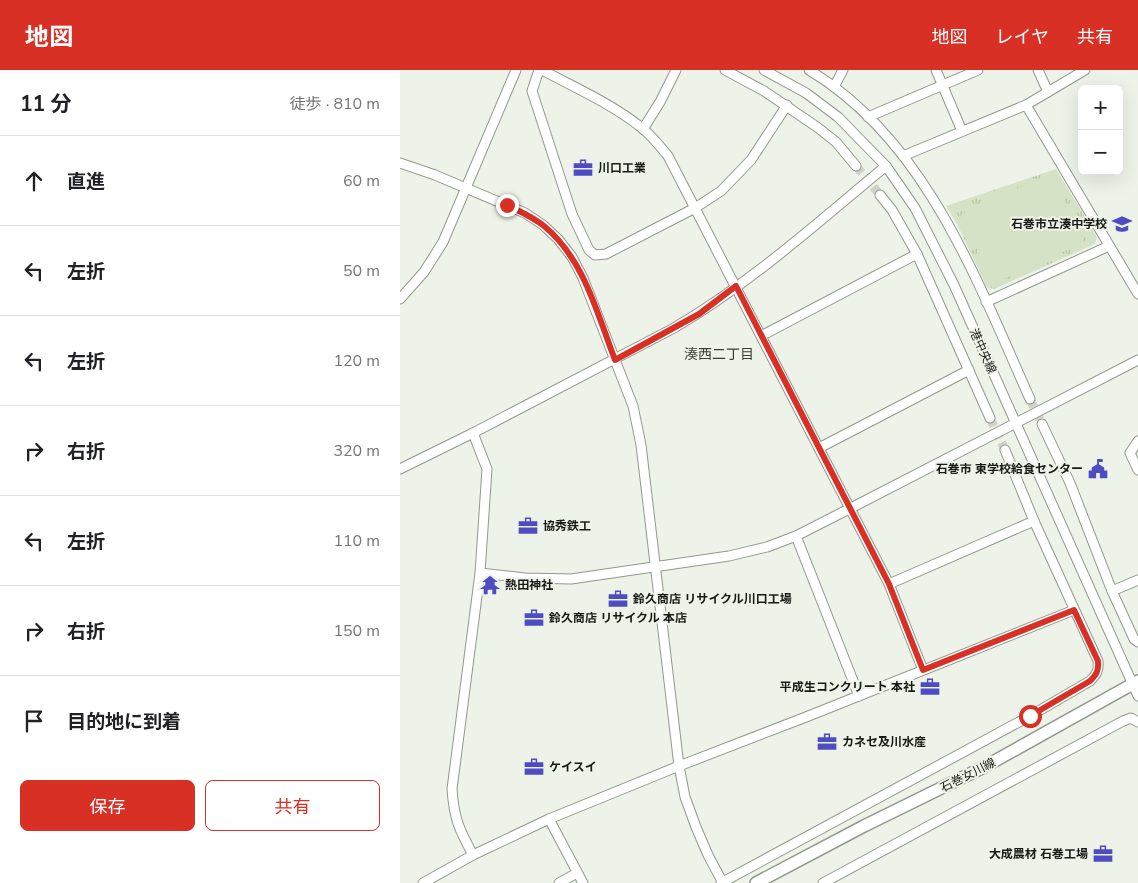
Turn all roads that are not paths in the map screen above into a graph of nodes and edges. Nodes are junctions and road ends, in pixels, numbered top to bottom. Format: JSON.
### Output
{"nodes":[{"id":1,"x":516,"y":70,"type":"edge"},
{"id":2,"x":541,"y":70,"type":"edge"},
{"id":3,"x":676,"y":70,"type":"edge"},
{"id":4,"x":725,"y":70,"type":"edge"},
{"id":5,"x":764,"y":70,"type":"edge"},
{"id":6,"x":809,"y":70,"type":"edge"},
{"id":7,"x":843,"y":70,"type":"edge"},
{"id":8,"x":936,"y":70,"type":"edge"},
{"id":9,"x":978,"y":70,"type":"edge"},
{"id":10,"x":1038,"y":70,"type":"edge"},
{"id":11,"x":1085,"y":70,"type":"edge"},
{"id":12,"x":942,"y":84,"type":"junction"},
{"id":13,"x":834,"y":87,"type":"junction"},
{"id":14,"x":1048,"y":92,"type":"junction"},
{"id":15,"x":787,"y":105,"type":"junction"},
{"id":16,"x":1026,"y":105,"type":"junction"},
{"id":17,"x":868,"y":116,"type":"junction"},
{"id":18,"x":643,"y":129,"type":"junction"},
{"id":19,"x":962,"y":131,"type":"junction"},
{"id":20,"x":903,"y":156,"type":"junction"},
{"id":21,"x":400,"y":163,"type":"edge"},
{"id":22,"x":856,"y":166,"type":"tunnel mouth"},
{"id":23,"x":886,"y":166,"type":"junction"},
{"id":24,"x":466,"y":189,"type":"junction"},
{"id":25,"x":880,"y":195,"type":"tunnel mouth"},
{"id":26,"x":695,"y":208,"type":"junction"},
{"id":27,"x":1109,"y":246,"type":"junction"},
{"id":28,"x":917,"y":254,"type":"junction"},
{"id":29,"x":736,"y":286,"type":"junction"},
{"id":30,"x":1138,"y":293,"type":"edge"},
{"id":31,"x":400,"y":299,"type":"edge"},
{"id":32,"x":986,"y":302,"type":"junction"},
{"id":33,"x":761,"y":336,"type":"junction"},
{"id":34,"x":615,"y":360,"type":"junction"},
{"id":35,"x":1138,"y":360,"type":"edge"},
{"id":36,"x":969,"y":370,"type":"junction"},
{"id":37,"x":1030,"y":399,"type":"tunnel mouth"},
{"id":38,"x":990,"y":418,"type":"tunnel mouth"},
{"id":39,"x":1016,"y":424,"type":"junction"},
{"id":40,"x":1042,"y":424,"type":"tunnel mouth"},
{"id":41,"x":473,"y":434,"type":"junction"},
{"id":42,"x":1138,"y":441,"type":"edge"},
{"id":43,"x":819,"y":448,"type":"junction"},
{"id":44,"x":1005,"y":450,"type":"tunnel mouth"},
{"id":45,"x":400,"y":469,"type":"edge"},
{"id":46,"x":1138,"y":470,"type":"edge"},
{"id":47,"x":851,"y":508,"type":"junction"},
{"id":48,"x":1034,"y":521,"type":"junction"},
{"id":49,"x":796,"y":536,"type":"junction"},
{"id":50,"x":656,"y":567,"type":"junction"},
{"id":51,"x":480,"y":573,"type":"junction"},
{"id":52,"x":1138,"y":580,"type":"edge"},
{"id":53,"x":889,"y":584,"type":"junction"},
{"id":54,"x":1112,"y":591,"type":"junction"},
{"id":55,"x":1074,"y":610,"type":"junction"},
{"id":56,"x":1138,"y":642,"type":"edge"},
{"id":57,"x":923,"y":670,"type":"junction"},
{"id":58,"x":1135,"y":683,"type":"edge"},
{"id":59,"x":859,"y":696,"type":"junction"},
{"id":60,"x":1138,"y":696,"type":"edge"},
{"id":61,"x":1138,"y":722,"type":"edge"},
{"id":62,"x":679,"y":766,"type":"junction"},
{"id":63,"x":549,"y":819,"type":"junction"},
{"id":64,"x":473,"y":855,"type":"junction"},
{"id":65,"x":577,"y":873,"type":"junction"},
{"id":66,"x":423,"y":883,"type":"edge"},
{"id":67,"x":559,"y":883,"type":"edge"},
{"id":68,"x":583,"y":883,"type":"edge"},
{"id":69,"x":722,"y":883,"type":"edge"},
{"id":70,"x":756,"y":883,"type":"edge"},
{"id":71,"x":823,"y":883,"type":"edge"}],
"edges":[{"from":1,"to":24,"type":"street"},
{"from":2,"to":18,"type":"street"},
{"from":2,"to":26,"type":"street"},
{"from":3,"to":18,"type":"street"},
{"from":4,"to":15,"type":"street"},
{"from":5,"to":23,"type":"street","name":"港中央線"},
{"from":6,"to":13,"type":"street"},
{"from":7,"to":13,"type":"street"},
{"from":8,"to":12,"type":"street"},
{"from":9,"to":12,"type":"street"},
{"from":10,"to":14,"type":"street"},
{"from":11,"to":14,"type":"street"},
{"from":12,"to":17,"type":"street"},
{"from":12,"to":19,"type":"street"},
{"from":13,"to":17,"type":"street"},
{"from":14,"to":16,"type":"street"},
{"from":15,"to":22,"type":"street"},
{"from":15,"to":26,"type":"street"},
{"from":16,"to":19,"type":"street"},
{"from":16,"to":27,"type":"street"},
{"from":17,"to":20,"type":"street"},
{"from":18,"to":26,"type":"street"},
{"from":19,"to":20,"type":"street"},
{"from":20,"to":32,"type":"street"},
{"from":21,"to":24,"type":"street"},
{"from":23,"to":29,"type":"street"},
{"from":23,"to":39,"type":"street","name":"港中央線"},
{"from":24,"to":31,"type":"street"},
{"from":24,"to":34,"type":"street"},
{"from":25,"to":28,"type":"street"},
{"from":26,"to":29,"type":"street"},
{"from":27,"to":30,"type":"street"},
{"from":27,"to":32,"type":"street"},
{"from":28,"to":33,"type":"street"},
{"from":28,"to":36,"type":"street"},
{"from":29,"to":33,"type":"street"},
{"from":29,"to":34,"type":"street"},
{"from":32,"to":37,"type":"street"},
{"from":33,"to":43,"type":"street"},
{"from":34,"to":41,"type":"street"},
{"from":34,"to":50,"type":"street"},
{"from":35,"to":39,"type":"street"},
{"from":36,"to":38,"type":"street"},
{"from":36,"to":43,"type":"street"},
{"from":39,"to":47,"type":"street"},
{"from":39,"to":58,"type":"street","name":"港中央線"},
{"from":40,"to":54,"type":"street"},
{"from":41,"to":45,"type":"street"},
{"from":41,"to":51,"type":"street"},
{"from":42,"to":46,"type":"street"},
{"from":43,"to":47,"type":"street"},
{"from":44,"to":48,"type":"street"},
{"from":47,"to":49,"type":"street"},
{"from":47,"to":53,"type":"street"},
{"from":48,"to":53,"type":"street"},
{"from":48,"to":55,"type":"street"},
{"from":49,"to":50,"type":"street"},
{"from":49,"to":59,"type":"street"},
{"from":50,"to":51,"type":"street"},
{"from":50,"to":62,"type":"street"},
{"from":51,"to":64,"type":"street"},
{"from":52,"to":54,"type":"street"},
{"from":53,"to":57,"type":"street"},
{"from":54,"to":56,"type":"street"},
{"from":55,"to":57,"type":"street"},
{"from":55,"to":69,"type":"street"},
{"from":57,"to":59,"type":"street"},
{"from":58,"to":60,"type":"street","name":"港中央線"},
{"from":58,"to":70,"type":"main road","name":"石巻女川線"},
{"from":59,"to":62,"type":"street"},
{"from":61,"to":71,"type":"street"},
{"from":62,"to":63,"type":"street"},
{"from":62,"to":69,"type":"street"},
{"from":63,"to":64,"type":"street"},
{"from":63,"to":65,"type":"street"},
{"from":64,"to":66,"type":"street"},
{"from":65,"to":67,"type":"street"},
{"from":65,"to":68,"type":"street"}]}
